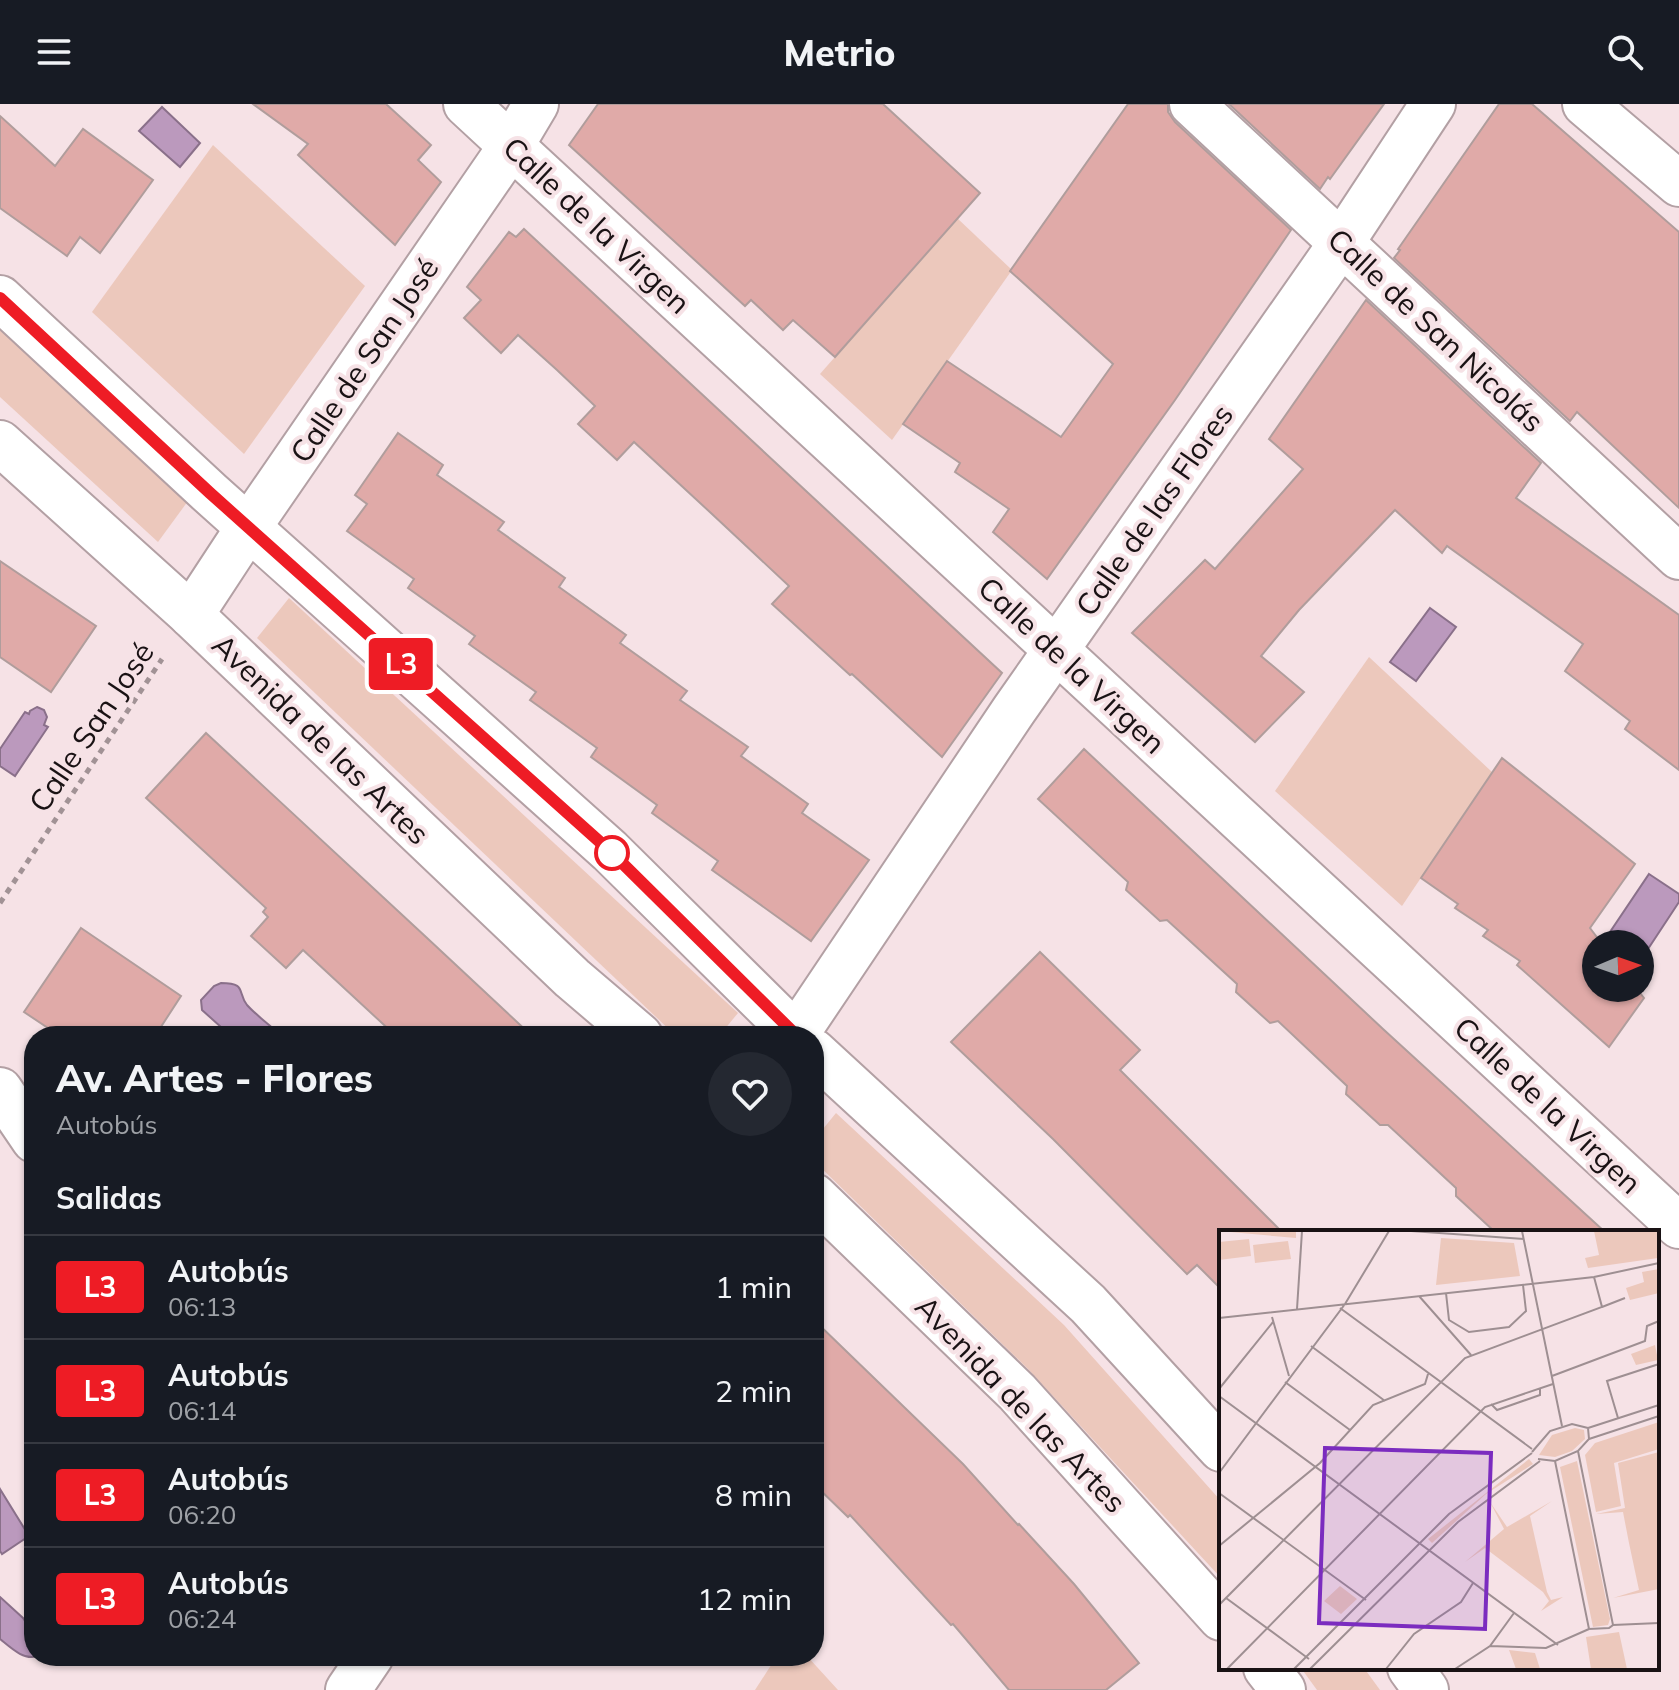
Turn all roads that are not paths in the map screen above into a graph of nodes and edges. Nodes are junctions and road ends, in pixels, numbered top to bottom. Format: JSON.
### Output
{"nodes":[{"id":1,"x":466,"y":104,"type":"edge"},
{"id":2,"x":536,"y":104,"type":"edge"},
{"id":3,"x":1192,"y":104,"type":"edge"},
{"id":4,"x":1433,"y":104,"type":"edge"},
{"id":5,"x":1585,"y":104,"type":"edge"},
{"id":6,"x":511,"y":146,"type":"junction"},
{"id":7,"x":1679,"y":184,"type":"edge"},
{"id":8,"x":1342,"y":242,"type":"junction"},
{"id":9,"x":0,"y":298,"type":"edge"},
{"id":10,"x":0,"y":443,"type":"edge"},
{"id":11,"x":248,"y":528,"type":"junction"},
{"id":12,"x":1679,"y":557,"type":"edge"},
{"id":13,"x":191,"y":615,"type":"junction"},
{"id":14,"x":1057,"y":650,"type":"junction"},
{"id":15,"x":628,"y":1026,"type":"edge"},
{"id":16,"x":786,"y":1026,"type":"edge"},
{"id":17,"x":803,"y":1026,"type":"edge"},
{"id":18,"x":824,"y":1061,"type":"edge"},
{"id":19,"x":0,"y":1090,"type":"edge"},
{"id":20,"x":24,"y":1125,"type":"edge"},
{"id":21,"x":824,"y":1206,"type":"edge"},
{"id":22,"x":1679,"y":1226,"type":"edge"},
{"id":23,"x":1219,"y":1447,"type":"edge"},
{"id":24,"x":1219,"y":1616,"type":"edge"},
{"id":25,"x":364,"y":1666,"type":"edge"},
{"id":26,"x":1268,"y":1670,"type":"edge"},
{"id":27,"x":1411,"y":1670,"type":"edge"},
{"id":28,"x":348,"y":1690,"type":"edge"},
{"id":29,"x":1283,"y":1690,"type":"edge"},
{"id":30,"x":1426,"y":1690,"type":"edge"}],
"edges":[{"from":1,"to":6,"type":"street","name":"Calle de la Virgen"},
{"from":2,"to":6,"type":"street","name":"Calle de San José"},
{"from":3,"to":8,"type":"street","name":"Calle de San Nicolás"},
{"from":4,"to":8,"type":"street","name":"Calle de las Flores"},
{"from":5,"to":7,"type":"street"},
{"from":6,"to":11,"type":"street","name":"Calle de San José"},
{"from":6,"to":14,"type":"street","name":"Calle de la Virgen"},
{"from":8,"to":12,"type":"street","name":"Calle de San Nicolás"},
{"from":8,"to":14,"type":"street","name":"Calle de las Flores"},
{"from":9,"to":11,"type":"street"},
{"from":10,"to":13,"type":"street","name":"Avenida de las Artes"},
{"from":11,"to":13,"type":"street","name":"Calle de San José"},
{"from":11,"to":16,"type":"street"},
{"from":13,"to":15,"type":"street","name":"Avenida de las Artes"},
{"from":14,"to":17,"type":"street","name":"Calle de las Flores"},
{"from":14,"to":22,"type":"street","name":"Calle de la Virgen"},
{"from":18,"to":23,"type":"street"},
{"from":19,"to":20,"type":"street"},
{"from":21,"to":24,"type":"street","name":"Avenida de las Artes"},
{"from":25,"to":28,"type":"street"},
{"from":26,"to":29,"type":"street"},
{"from":27,"to":30,"type":"street"}]}
